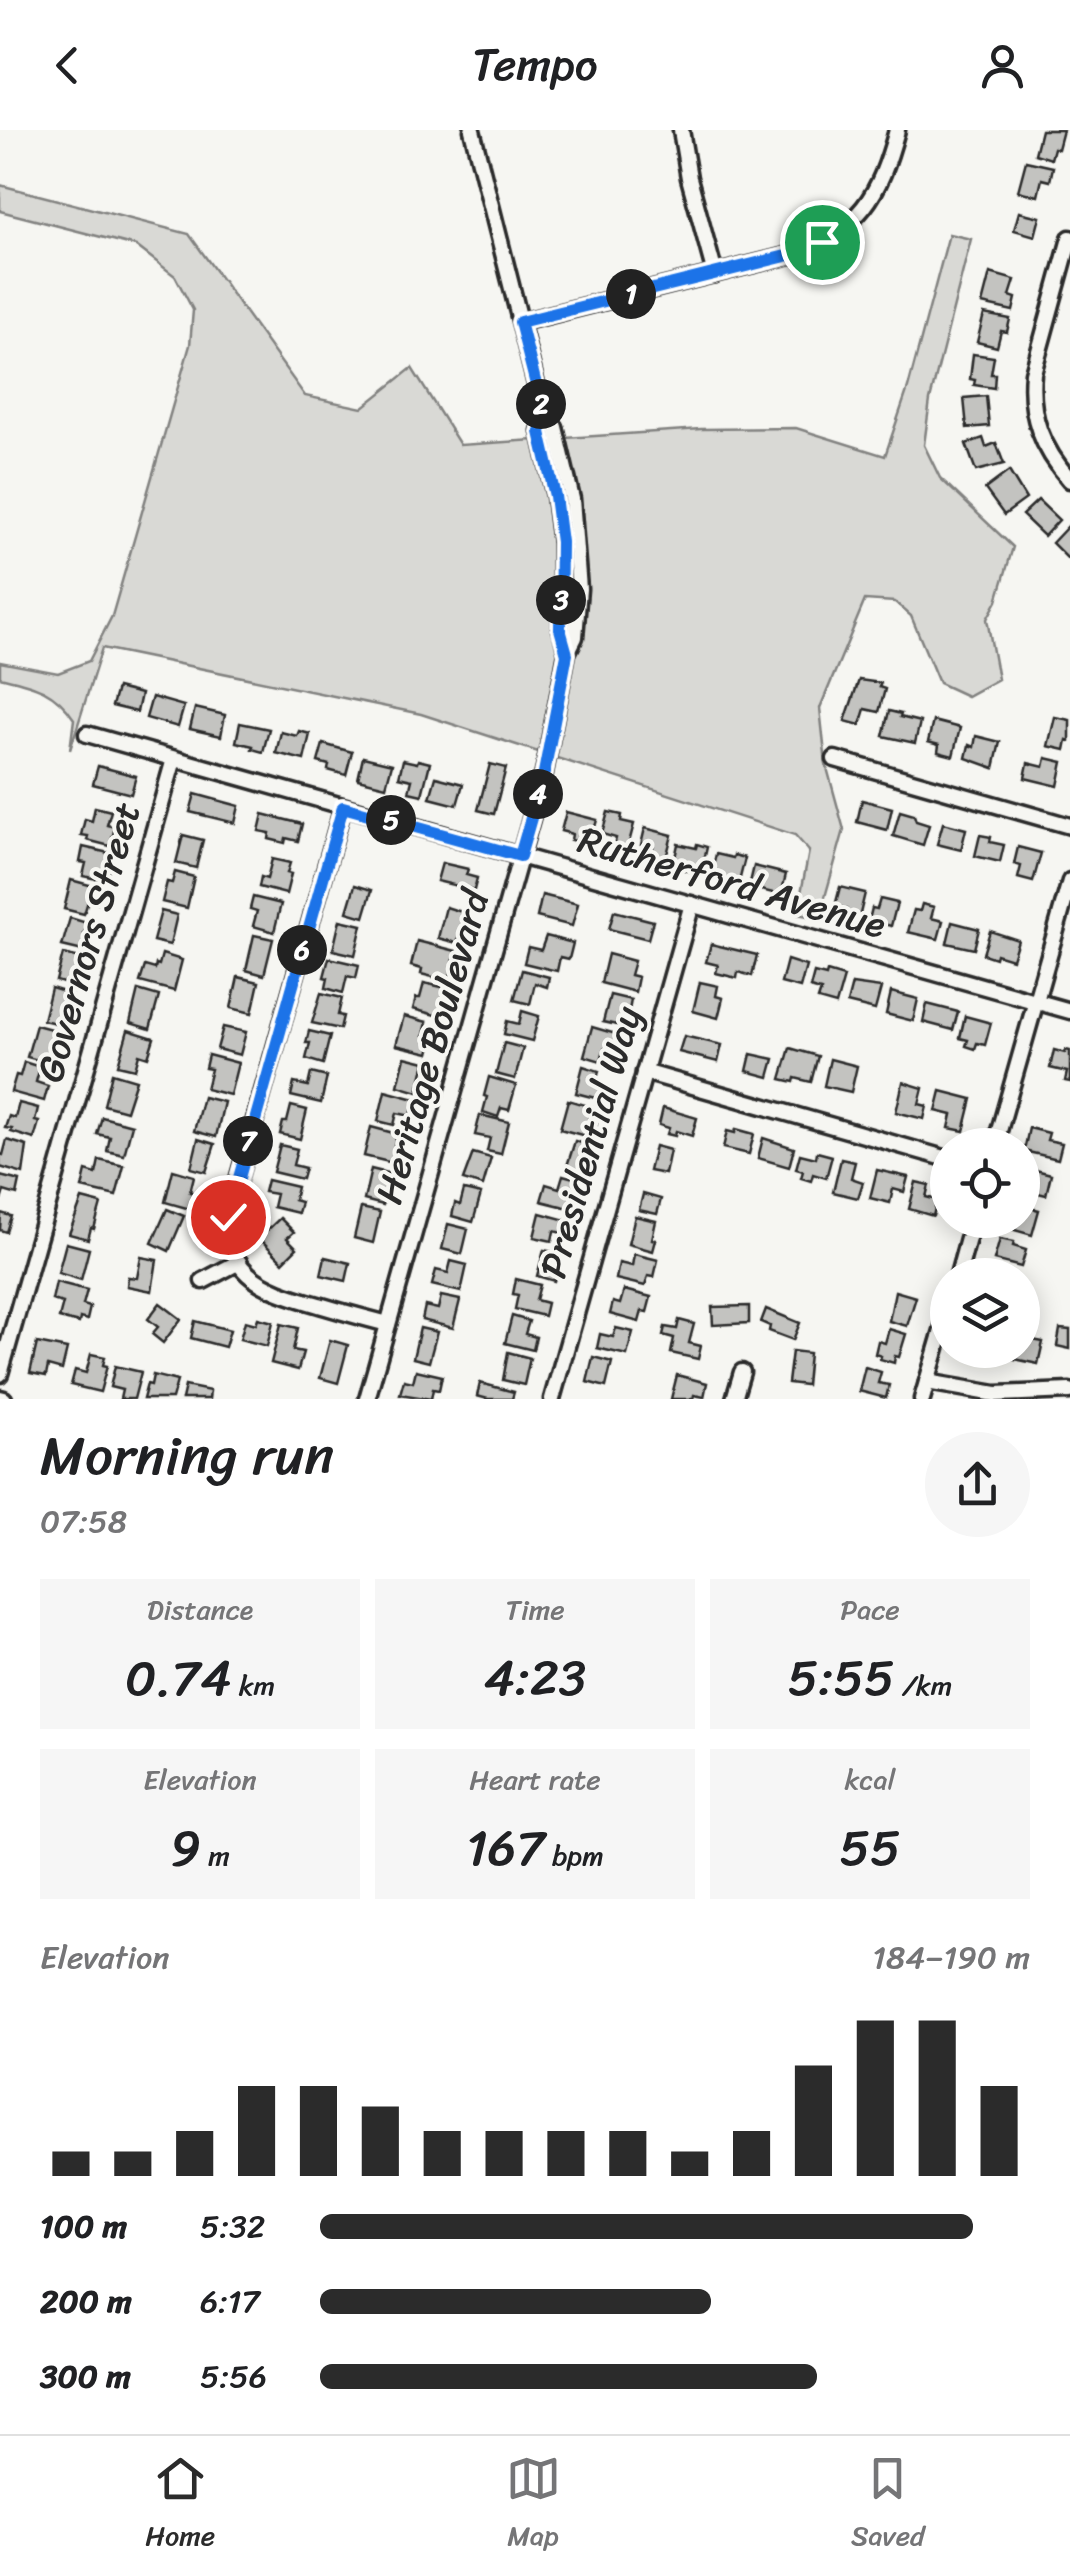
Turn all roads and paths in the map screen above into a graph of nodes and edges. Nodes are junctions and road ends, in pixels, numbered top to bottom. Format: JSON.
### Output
{"nodes":[{"id":1,"x":472,"y":130,"type":"edge"},
{"id":2,"x":681,"y":130,"type":"edge"},
{"id":3,"x":898,"y":130,"type":"edge"},
{"id":4,"x":1070,"y":238,"type":"edge"},
{"id":5,"x":714,"y":274,"type":"junction"},
{"id":6,"x":520,"y":322,"type":"junction"},
{"id":7,"x":1070,"y":480,"type":"edge"},
{"id":8,"x":87,"y":734,"type":"dead end"},
{"id":9,"x":174,"y":759,"type":"junction"},
{"id":10,"x":835,"y":759,"type":"dead end"},
{"id":11,"x":343,"y":807,"type":"junction"},
{"id":12,"x":1070,"y":826,"type":"edge"},
{"id":13,"x":520,"y":856,"type":"junction"},
{"id":14,"x":1070,"y":881,"type":"edge"},
{"id":15,"x":692,"y":904,"type":"junction"},
{"id":16,"x":1036,"y":1001,"type":"junction"},
{"id":17,"x":1070,"y":1011,"type":"edge"},
{"id":18,"x":644,"y":1072,"type":"junction"},
{"id":19,"x":1000,"y":1128,"type":"edge"},
{"id":20,"x":930,"y":1153,"type":"edge"},
{"id":21,"x":239,"y":1262,"type":"junction"},
{"id":22,"x":204,"y":1281,"type":"dead end"},
{"id":23,"x":388,"y":1324,"type":"junction"},
{"id":24,"x":931,"y":1368,"type":"edge"},
{"id":25,"x":742,"y":1372,"type":"dead end"},
{"id":26,"x":0,"y":1374,"type":"edge"},
{"id":27,"x":927,"y":1382,"type":"junction"},
{"id":28,"x":1070,"y":1391,"type":"edge"},
{"id":29,"x":366,"y":1399,"type":"edge"},
{"id":30,"x":552,"y":1399,"type":"edge"},
{"id":31,"x":734,"y":1399,"type":"edge"},
{"id":32,"x":922,"y":1399,"type":"edge"}],
"edges":[{"from":1,"to":6,"type":"street","name":"Heritage Boulevard"},
{"from":2,"to":5,"type":"street"},
{"from":3,"to":5,"type":"street"},
{"from":4,"to":7,"type":"street"},
{"from":5,"to":6,"type":"street"},
{"from":6,"to":13,"type":"street","name":"Heritage Boulevard"},
{"from":8,"to":9,"type":"street","name":"Rutherford Avenue"},
{"from":9,"to":11,"type":"street","name":"Rutherford Avenue"},
{"from":9,"to":26,"type":"street","name":"Governors Street"},
{"from":10,"to":12,"type":"street"},
{"from":11,"to":13,"type":"street","name":"Rutherford Avenue"},
{"from":11,"to":21,"type":"street"},
{"from":13,"to":15,"type":"street","name":"Rutherford Avenue"},
{"from":13,"to":23,"type":"street","name":"Heritage Boulevard"},
{"from":14,"to":16,"type":"street"},
{"from":15,"to":16,"type":"street","name":"Rutherford Avenue"},
{"from":15,"to":18,"type":"street","name":"Presidential Way"},
{"from":16,"to":17,"type":"street","name":"Rutherford Avenue"},
{"from":16,"to":19,"type":"street"},
{"from":18,"to":20,"type":"street"},
{"from":18,"to":30,"type":"street","name":"Presidential Way"},
{"from":21,"to":22,"type":"street"},
{"from":21,"to":23,"type":"street"},
{"from":23,"to":29,"type":"street","name":"Heritage Boulevard"},
{"from":24,"to":27,"type":"street"},
{"from":25,"to":31,"type":"street"},
{"from":27,"to":28,"type":"street"},
{"from":27,"to":32,"type":"street"}]}
